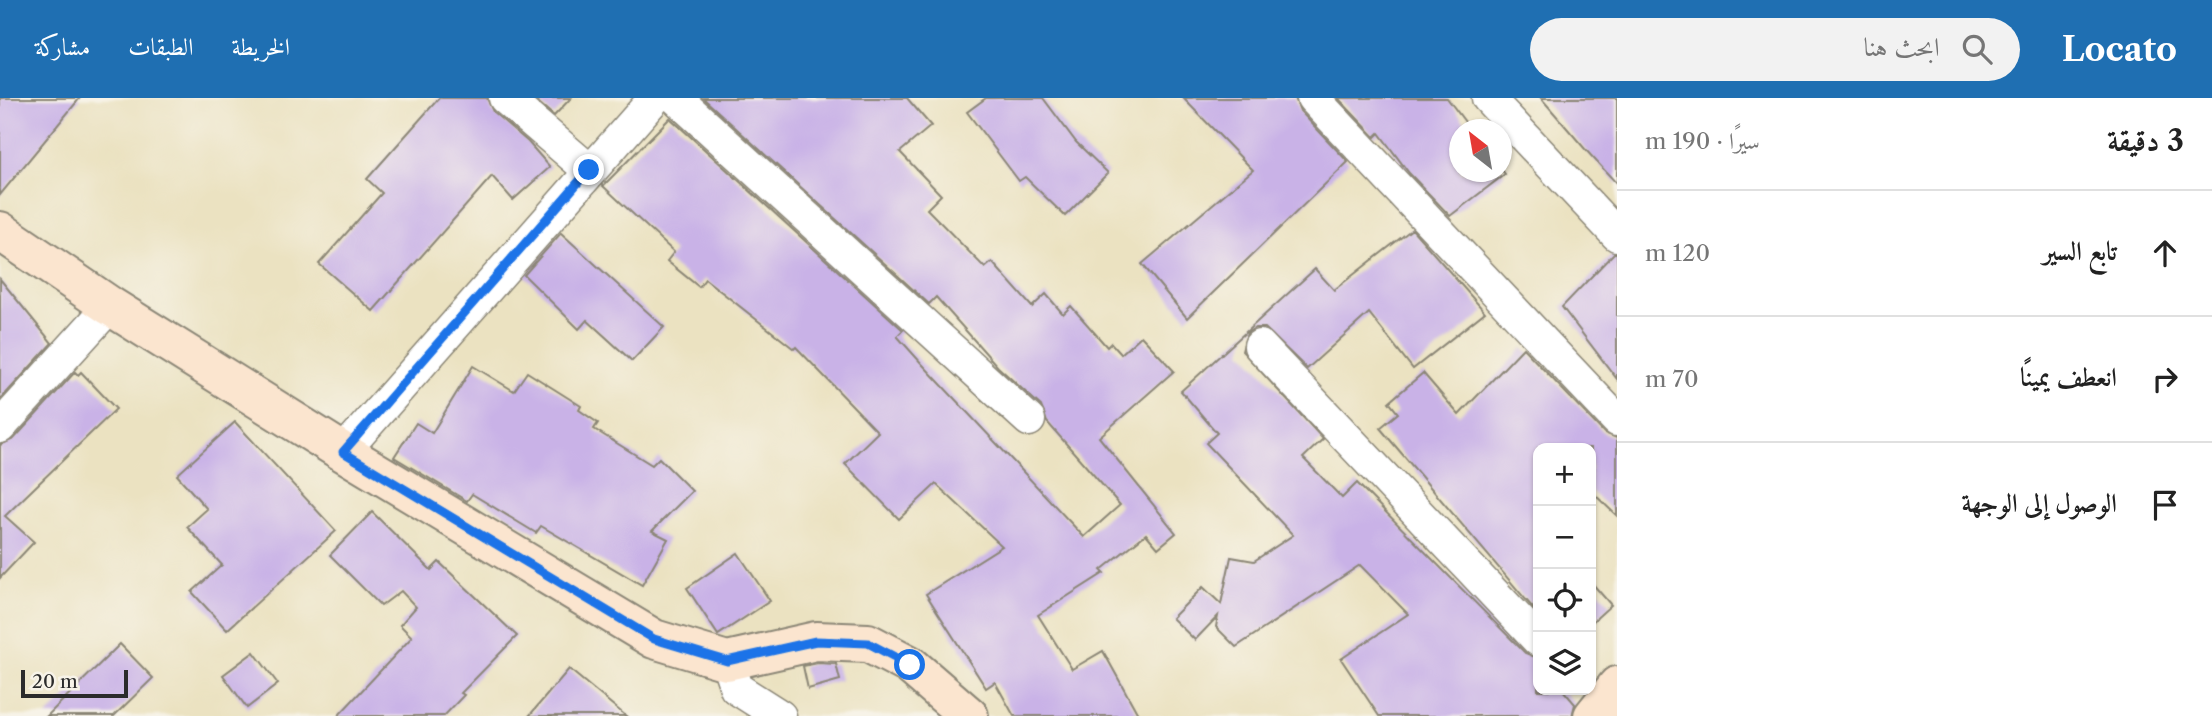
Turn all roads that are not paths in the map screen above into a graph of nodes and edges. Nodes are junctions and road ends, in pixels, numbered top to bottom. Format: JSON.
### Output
{"nodes":[{"id":1,"x":506,"y":98,"type":"edge"},
{"id":2,"x":655,"y":98,"type":"edge"},
{"id":3,"x":676,"y":98,"type":"edge"},
{"id":4,"x":1313,"y":98,"type":"edge"},
{"id":5,"x":1488,"y":98,"type":"edge"},
{"id":6,"x":589,"y":170,"type":"junction"},
{"id":7,"x":0,"y":231,"type":"edge"},
{"id":8,"x":1617,"y":235,"type":"edge"},
{"id":9,"x":110,"y":306,"type":"junction"},
{"id":10,"x":1259,"y":346,"type":"dead end"},
{"id":11,"x":1029,"y":420,"type":"dead end"},
{"id":12,"x":1617,"y":420,"type":"edge"},
{"id":13,"x":0,"y":427,"type":"edge"},
{"id":14,"x":343,"y":452,"type":"junction"},
{"id":15,"x":1533,"y":635,"type":"edge"},
{"id":16,"x":727,"y":661,"type":"junction"},
{"id":17,"x":780,"y":716,"type":"edge"},
{"id":18,"x":969,"y":716,"type":"edge"}],
"edges":[{"from":1,"to":6,"type":"street"},
{"from":2,"to":6,"type":"street"},
{"from":3,"to":11,"type":"street"},
{"from":4,"to":12,"type":"street"},
{"from":5,"to":8,"type":"street"},
{"from":6,"to":14,"type":"street"},
{"from":7,"to":9,"type":"street"},
{"from":9,"to":13,"type":"street"},
{"from":9,"to":14,"type":"street"},
{"from":10,"to":15,"type":"street"},
{"from":14,"to":16,"type":"street"},
{"from":16,"to":17,"type":"street"},
{"from":16,"to":18,"type":"street"}]}
